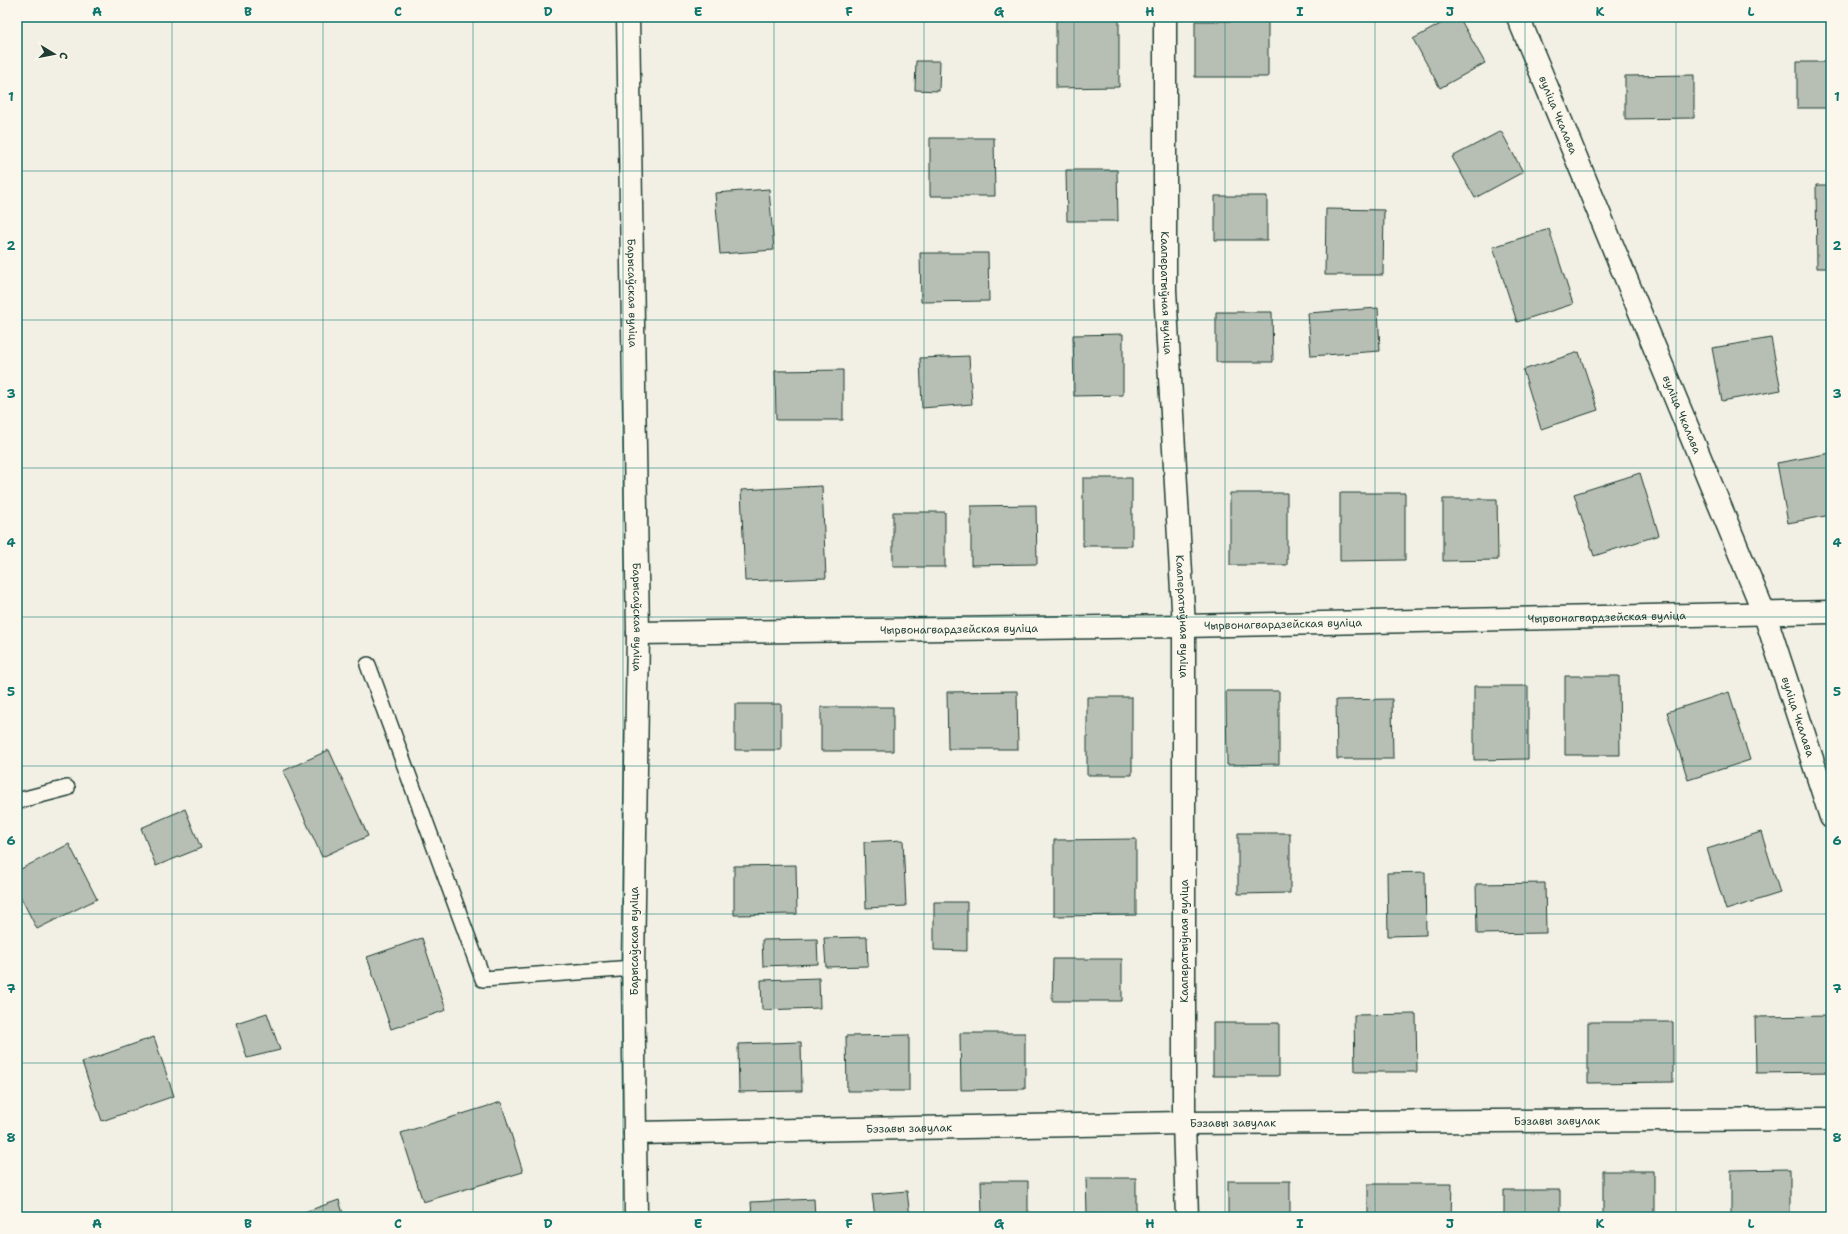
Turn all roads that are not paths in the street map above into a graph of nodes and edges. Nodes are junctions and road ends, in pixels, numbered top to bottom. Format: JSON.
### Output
{"nodes":[{"id":1,"x":628,"y":17,"type":"edge"},
{"id":2,"x":1165,"y":17,"type":"edge"},
{"id":3,"x":1518,"y":17,"type":"edge"},
{"id":4,"x":1831,"y":612,"type":"edge"},
{"id":5,"x":1765,"y":615,"type":"junction"},
{"id":6,"x":1184,"y":626,"type":"junction"},
{"id":7,"x":638,"y":633,"type":"junction"},
{"id":8,"x":368,"y":666,"type":"dead end"},
{"id":9,"x":67,"y":788,"type":"dead end"},
{"id":10,"x":17,"y":801,"type":"edge"},
{"id":11,"x":1831,"y":817,"type":"edge"},
{"id":12,"x":633,"y":968,"type":"junction"},
{"id":13,"x":1831,"y":1118,"type":"edge"},
{"id":14,"x":1184,"y":1123,"type":"junction"},
{"id":15,"x":635,"y":1133,"type":"junction"},
{"id":16,"x":636,"y":1217,"type":"edge"},
{"id":17,"x":1187,"y":1217,"type":"edge"}],
"edges":[{"from":1,"to":7,"type":"street","name":"Барысаўская вуліца"},
{"from":2,"to":6,"type":"street","name":"Кааператыўная вуліца"},
{"from":3,"to":5,"type":"street","name":"вуліца Чкалава"},
{"from":4,"to":5,"type":"street","name":"Чырвонагвардзейская вуліца"},
{"from":5,"to":6,"type":"street","name":"Чырвонагвардзейская вуліца"},
{"from":5,"to":11,"type":"street","name":"вуліца Чкалава"},
{"from":6,"to":7,"type":"street","name":"Чырвонагвардзейская вуліца"},
{"from":6,"to":14,"type":"street","name":"Кааператыўная вуліца"},
{"from":7,"to":12,"type":"street","name":"Барысаўская вуліца"},
{"from":8,"to":12,"type":"lane"},
{"from":9,"to":10,"type":"lane"},
{"from":12,"to":15,"type":"street","name":"Барысаўская вуліца"},
{"from":13,"to":14,"type":"street","name":"Бэзавы завулак"},
{"from":14,"to":15,"type":"street","name":"Бэзавы завулак"},
{"from":14,"to":17,"type":"street","name":"Кааператыўная вуліца"},
{"from":15,"to":16,"type":"street","name":"Барысаўская вуліца"}]}
